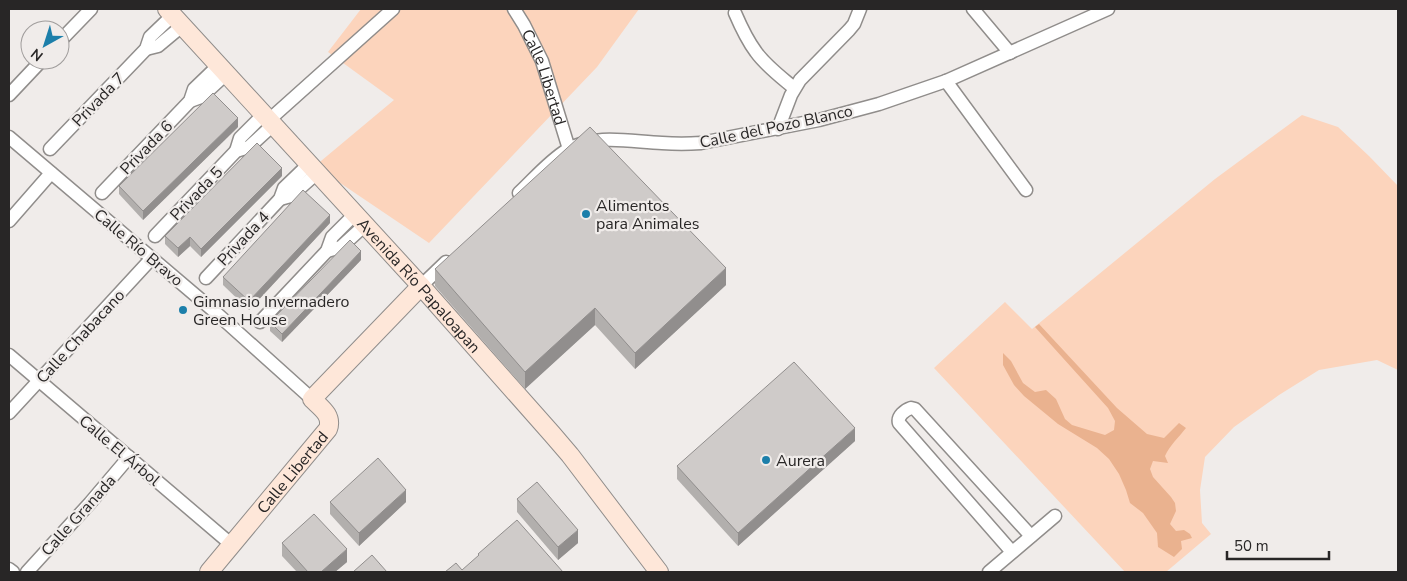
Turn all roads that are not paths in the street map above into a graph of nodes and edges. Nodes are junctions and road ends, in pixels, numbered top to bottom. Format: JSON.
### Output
{"nodes":[{"id":1,"x":91,"y":9,"type":"edge"},
{"id":2,"x":393,"y":9,"type":"edge"},
{"id":3,"x":514,"y":9,"type":"edge"},
{"id":4,"x":860,"y":9,"type":"edge"},
{"id":5,"x":973,"y":9,"type":"edge"},
{"id":6,"x":1108,"y":9,"type":"edge"},
{"id":7,"x":735,"y":14,"type":"dead end"},
{"id":8,"x":174,"y":17,"type":"edge"},
{"id":9,"x":70,"y":31,"type":"edge"},
{"id":10,"x":1010,"y":53,"type":"junction"},
{"id":11,"x":223,"y":69,"type":"junction"},
{"id":12,"x":33,"y":70,"type":"edge"},
{"id":13,"x":946,"y":81,"type":"junction"},
{"id":14,"x":794,"y":88,"type":"junction"},
{"id":15,"x":9,"y":95,"type":"edge"},
{"id":16,"x":269,"y":120,"type":"junction"},
{"id":17,"x":778,"y":129,"type":"junction"},
{"id":18,"x":9,"y":137,"type":"edge"},
{"id":19,"x":50,"y":149,"type":"dead end"},
{"id":20,"x":569,"y":149,"type":"junction"},
{"id":21,"x":313,"y":168,"type":"junction"},
{"id":22,"x":51,"y":173,"type":"junction"},
{"id":23,"x":1026,"y":190,"type":"dead end"},
{"id":24,"x":102,"y":193,"type":"dead end"},
{"id":25,"x":512,"y":199,"type":"edge"},
{"id":26,"x":360,"y":220,"type":"junction"},
{"id":27,"x":9,"y":221,"type":"edge"},
{"id":28,"x":155,"y":236,"type":"dead end"},
{"id":29,"x":456,"y":252,"type":"edge"},
{"id":30,"x":152,"y":258,"type":"junction"},
{"id":31,"x":206,"y":278,"type":"dead end"},
{"id":32,"x":420,"y":286,"type":"junction"},
{"id":33,"x":260,"y":322,"type":"dead end"},
{"id":34,"x":9,"y":355,"type":"edge"},
{"id":35,"x":39,"y":381,"type":"junction"},
{"id":36,"x":312,"y":399,"type":"junction"},
{"id":37,"x":9,"y":413,"type":"edge"},
{"id":38,"x":130,"y":457,"type":"junction"},
{"id":39,"x":1055,"y":516,"type":"dead end"},
{"id":40,"x":1031,"y":536,"type":"junction"},
{"id":41,"x":232,"y":545,"type":"junction"},
{"id":42,"x":1012,"y":552,"type":"junction"},
{"id":43,"x":9,"y":569,"type":"edge"},
{"id":44,"x":13,"y":572,"type":"edge"},
{"id":45,"x":27,"y":572,"type":"edge"},
{"id":46,"x":209,"y":572,"type":"edge"},
{"id":47,"x":659,"y":572,"type":"edge"},
{"id":48,"x":989,"y":572,"type":"edge"}],
"edges":[{"from":1,"to":9,"type":"street"},
{"from":2,"to":16,"type":"street","name":"Privada 5"},
{"from":3,"to":20,"type":"street","name":"Calle Libertad"},
{"from":4,"to":14,"type":"street"},
{"from":5,"to":10,"type":"street"},
{"from":6,"to":10,"type":"street","name":"Calle del Pozo Blanco"},
{"from":7,"to":14,"type":"street"},
{"from":8,"to":11,"type":"main road","name":"Avenida Río Papaloapan"},
{"from":8,"to":19,"type":"street","name":"Privada 7"},
{"from":10,"to":13,"type":"street","name":"Calle del Pozo Blanco"},
{"from":11,"to":16,"type":"main road","name":"Avenida Río Papaloapan"},
{"from":11,"to":24,"type":"street","name":"Privada 6"},
{"from":12,"to":15,"type":"street"},
{"from":13,"to":17,"type":"street","name":"Calle del Pozo Blanco"},
{"from":13,"to":23,"type":"street"},
{"from":14,"to":17,"type":"street"},
{"from":16,"to":21,"type":"main road","name":"Avenida Río Papaloapan"},
{"from":16,"to":28,"type":"street","name":"Privada 5"},
{"from":17,"to":20,"type":"street","name":"Calle del Pozo Blanco"},
{"from":18,"to":22,"type":"street","name":"Calle Río Bravo"},
{"from":20,"to":25,"type":"street","name":"Calle del Pozo Blanco"},
{"from":21,"to":26,"type":"main road","name":"Avenida Río Papaloapan"},
{"from":21,"to":31,"type":"street","name":"Privada 4"},
{"from":22,"to":27,"type":"street"},
{"from":22,"to":30,"type":"street","name":"Calle Río Bravo"},
{"from":26,"to":32,"type":"main road","name":"Avenida Río Papaloapan"},
{"from":26,"to":33,"type":"street"},
{"from":29,"to":32,"type":"street"},
{"from":30,"to":35,"type":"street","name":"Calle Chabacano"},
{"from":30,"to":36,"type":"street","name":"Calle Río Bravo"},
{"from":32,"to":36,"type":"main road"},
{"from":32,"to":47,"type":"main road","name":"Avenida Río Papaloapan"},
{"from":34,"to":35,"type":"street","name":"Calle El Árbol"},
{"from":35,"to":37,"type":"street","name":"Calle Chabacano"},
{"from":35,"to":38,"type":"street","name":"Calle El Árbol"},
{"from":36,"to":41,"type":"main road","name":"Calle Libertad"},
{"from":38,"to":41,"type":"street","name":"Calle El Árbol"},
{"from":38,"to":45,"type":"street","name":"Calle Granada"},
{"from":39,"to":40,"type":"street"},
{"from":40,"to":42,"type":"street"},
{"from":40,"to":42,"type":"street"},
{"from":41,"to":46,"type":"main road","name":"Calle Libertad"},
{"from":42,"to":48,"type":"street"},
{"from":43,"to":44,"type":"street"}]}
